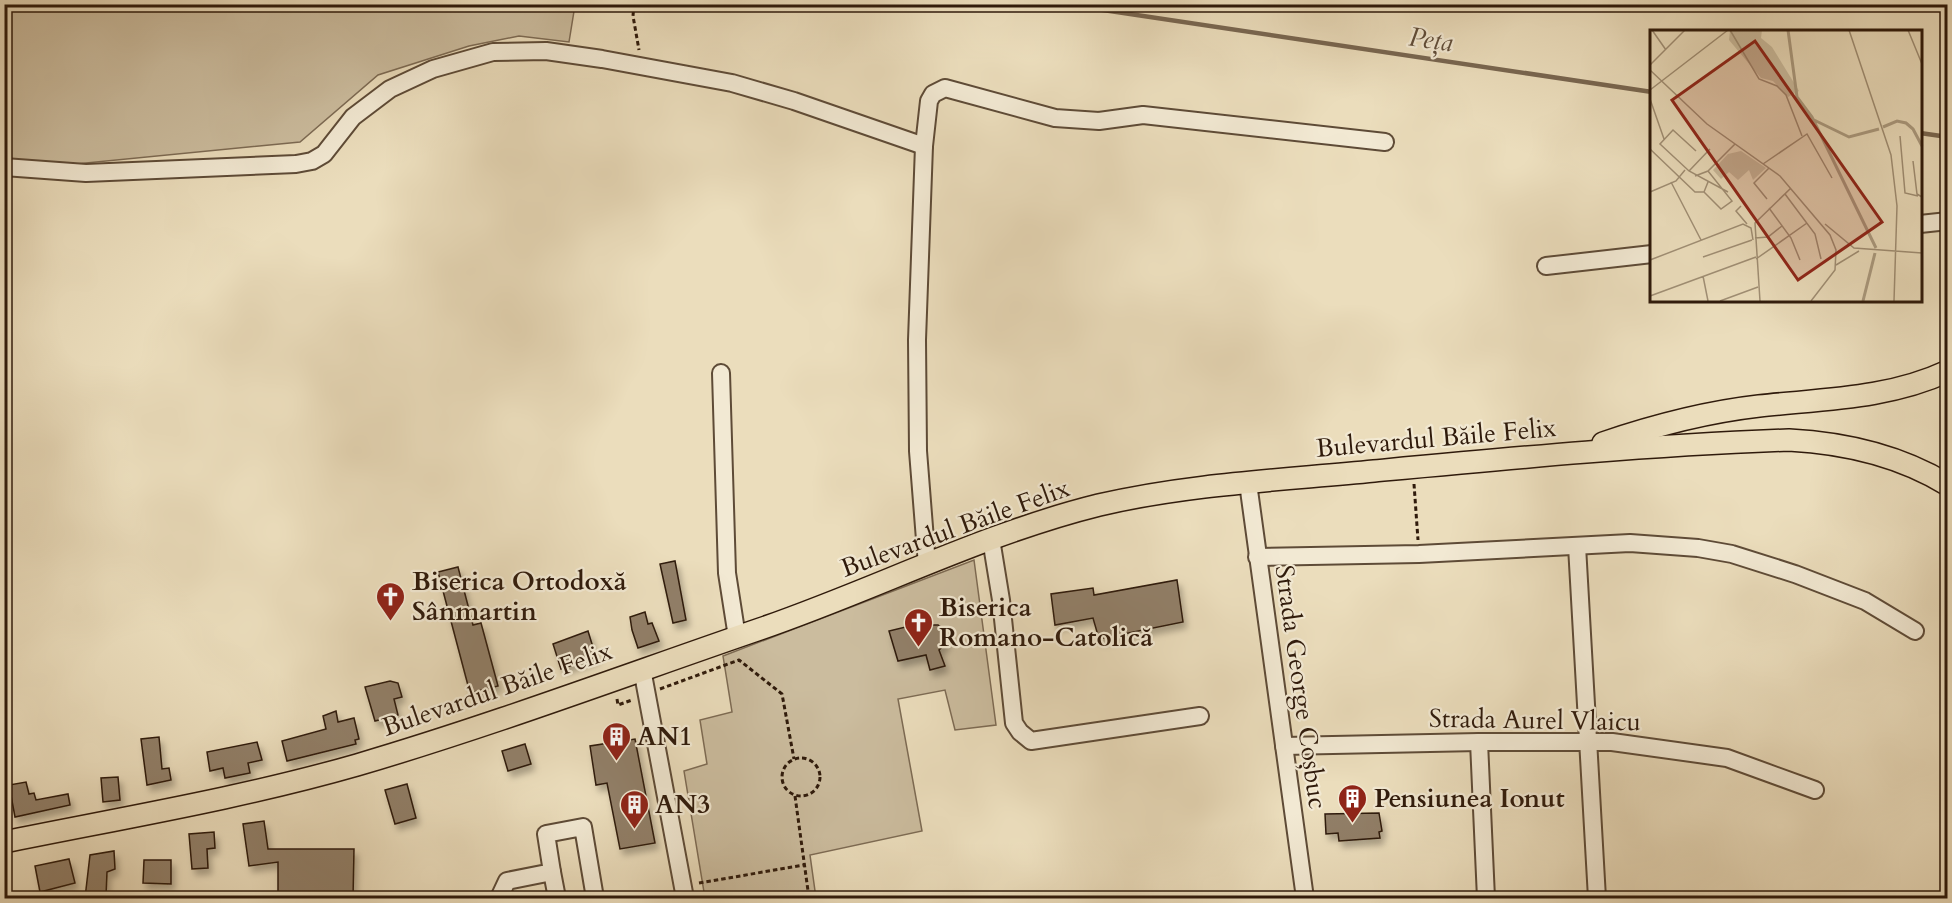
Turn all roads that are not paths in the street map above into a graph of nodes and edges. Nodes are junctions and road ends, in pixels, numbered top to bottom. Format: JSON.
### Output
{"nodes":[{"id":1,"x":1385,"y":142,"type":"dead end"},
{"id":2,"x":924,"y":146,"type":"junction"},
{"id":3,"x":4,"y":167,"type":"edge"},
{"id":4,"x":1947,"y":221,"type":"edge"},
{"id":5,"x":1922,"y":224,"type":"edge"},
{"id":6,"x":1650,"y":254,"type":"edge"},
{"id":7,"x":1546,"y":266,"type":"dead end"},
{"id":8,"x":1947,"y":371,"type":"edge"},
{"id":9,"x":721,"y":373,"type":"dead end"},
{"id":10,"x":1578,"y":452,"type":"junction"},
{"id":11,"x":1248,"y":483,"type":"junction"},
{"id":12,"x":1947,"y":485,"type":"edge"},
{"id":13,"x":991,"y":539,"type":"junction"},
{"id":14,"x":1577,"y":546,"type":"junction"},
{"id":15,"x":1257,"y":557,"type":"junction"},
{"id":16,"x":927,"y":565,"type":"junction"},
{"id":17,"x":1915,"y":631,"type":"dead end"},
{"id":18,"x":737,"y":637,"type":"junction"},
{"id":19,"x":642,"y":669,"type":"junction"},
{"id":20,"x":1200,"y":716,"type":"dead end"},
{"id":21,"x":1589,"y":741,"type":"junction"},
{"id":22,"x":1479,"y":742,"type":"junction"},
{"id":23,"x":1284,"y":746,"type":"junction"},
{"id":24,"x":1815,"y":790,"type":"dead end"},
{"id":25,"x":4,"y":842,"type":"edge"},
{"id":26,"x":552,"y":872,"type":"junction"},
{"id":27,"x":684,"y":892,"type":"edge"},
{"id":28,"x":499,"y":898,"type":"edge"},
{"id":29,"x":557,"y":898,"type":"edge"},
{"id":30,"x":595,"y":898,"type":"edge"},
{"id":31,"x":1305,"y":898,"type":"edge"},
{"id":32,"x":1486,"y":898,"type":"edge"},
{"id":33,"x":1598,"y":898,"type":"edge"}],
"edges":[{"from":1,"to":2,"type":"street"},
{"from":2,"to":3,"type":"street"},
{"from":2,"to":16,"type":"street"},
{"from":4,"to":5,"type":"street"},
{"from":6,"to":7,"type":"street"},
{"from":8,"to":10,"type":"main road"},
{"from":9,"to":18,"type":"street"},
{"from":10,"to":11,"type":"main road","name":"Bulevardul Băile Felix"},
{"from":10,"to":12,"type":"main road","name":"Bulevardul Băile Felix"},
{"from":11,"to":13,"type":"main road","name":"Bulevardul Băile Felix"},
{"from":11,"to":15,"type":"street","name":"Strada George Coșbuc"},
{"from":13,"to":16,"type":"main road","name":"Bulevardul Băile Felix"},
{"from":13,"to":20,"type":"street"},
{"from":14,"to":15,"type":"street"},
{"from":14,"to":17,"type":"street"},
{"from":14,"to":21,"type":"street"},
{"from":15,"to":23,"type":"street","name":"Strada George Coșbuc"},
{"from":16,"to":18,"type":"main road","name":"Bulevardul Băile Felix"},
{"from":18,"to":19,"type":"main road","name":"Bulevardul Băile Felix"},
{"from":19,"to":25,"type":"main road","name":"Bulevardul Băile Felix"},
{"from":19,"to":27,"type":"street"},
{"from":21,"to":22,"type":"street","name":"Strada Aurel Vlaicu"},
{"from":21,"to":24,"type":"street","name":"Strada Aurel Vlaicu"},
{"from":21,"to":33,"type":"street"},
{"from":22,"to":23,"type":"street","name":"Strada Aurel Vlaicu"},
{"from":22,"to":32,"type":"street"},
{"from":23,"to":31,"type":"street","name":"Strada George Coșbuc"},
{"from":26,"to":28,"type":"street"},
{"from":26,"to":29,"type":"street"},
{"from":26,"to":30,"type":"street"}]}
